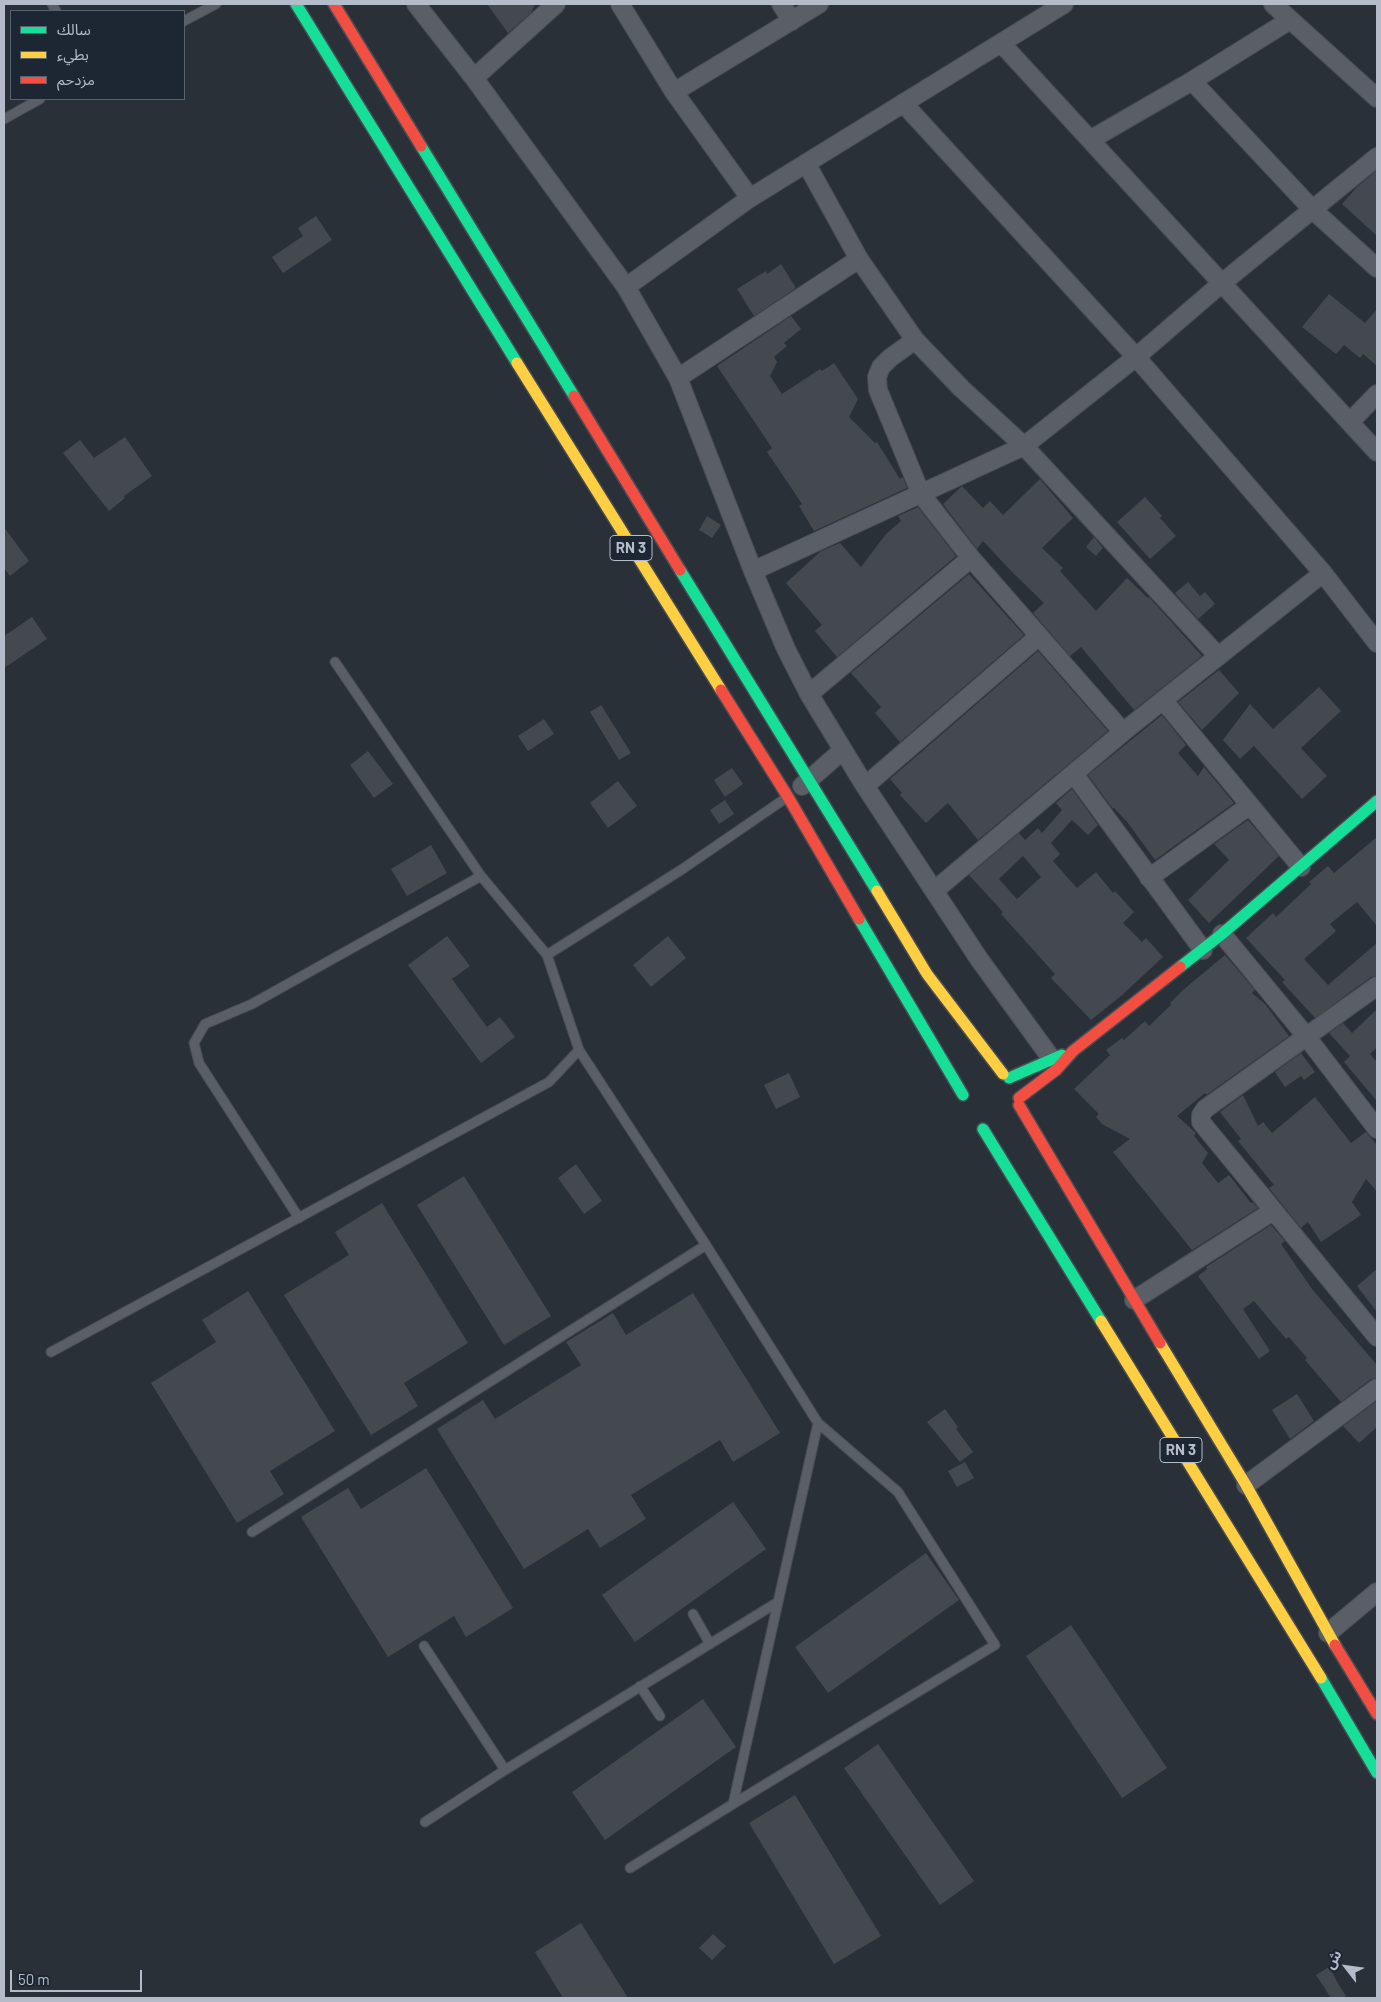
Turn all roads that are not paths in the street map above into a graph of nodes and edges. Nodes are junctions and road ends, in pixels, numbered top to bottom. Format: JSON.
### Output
{"nodes":[{"id":1,"x":216,"y":4,"type":"edge"},
{"id":2,"x":296,"y":4,"type":"edge"},
{"id":3,"x":334,"y":4,"type":"edge"},
{"id":4,"x":416,"y":4,"type":"edge"},
{"id":5,"x":556,"y":4,"type":"edge"},
{"id":6,"x":620,"y":4,"type":"edge"},
{"id":7,"x":781,"y":4,"type":"edge"},
{"id":8,"x":819,"y":4,"type":"edge"},
{"id":9,"x":1273,"y":4,"type":"edge"},
{"id":10,"x":1057,"y":6,"type":"edge"},
{"id":11,"x":185,"y":20,"type":"edge"},
{"id":12,"x":1290,"y":20,"type":"junction"},
{"id":13,"x":792,"y":21,"type":"junction"},
{"id":14,"x":1001,"y":43,"type":"junction"},
{"id":15,"x":474,"y":78,"type":"junction"},
{"id":16,"x":1192,"y":81,"type":"junction"},
{"id":17,"x":674,"y":92,"type":"junction"},
{"id":18,"x":1377,"y":98,"type":"edge"},
{"id":19,"x":38,"y":100,"type":"edge"},
{"id":20,"x":903,"y":103,"type":"junction"},
{"id":21,"x":4,"y":119,"type":"edge"},
{"id":22,"x":1090,"y":140,"type":"junction"},
{"id":23,"x":1377,"y":157,"type":"edge"},
{"id":24,"x":806,"y":163,"type":"junction"},
{"id":25,"x":750,"y":198,"type":"junction"},
{"id":26,"x":1313,"y":210,"type":"junction"},
{"id":27,"x":858,"y":259,"type":"junction"},
{"id":28,"x":1377,"y":268,"type":"edge"},
{"id":29,"x":1222,"y":284,"type":"junction"},
{"id":30,"x":626,"y":287,"type":"junction"},
{"id":31,"x":915,"y":340,"type":"junction"},
{"id":32,"x":1136,"y":357,"type":"junction"},
{"id":33,"x":678,"y":378,"type":"junction"},
{"id":34,"x":1377,"y":394,"type":"edge"},
{"id":35,"x":1350,"y":422,"type":"junction"},
{"id":36,"x":1024,"y":446,"type":"junction"},
{"id":37,"x":1377,"y":452,"type":"edge"},
{"id":38,"x":921,"y":494,"type":"junction"},
{"id":39,"x":970,"y":558,"type":"junction"},
{"id":40,"x":753,"y":571,"type":"junction"},
{"id":41,"x":1323,"y":573,"type":"junction"},
{"id":42,"x":1039,"y":636,"type":"junction"},
{"id":43,"x":1377,"y":643,"type":"edge"},
{"id":44,"x":1218,"y":656,"type":"junction"},
{"id":45,"x":335,"y":662,"type":"dead end"},
{"id":46,"x":809,"y":694,"type":"junction"},
{"id":47,"x":1164,"y":700,"type":"junction"},
{"id":48,"x":1124,"y":732,"type":"junction"},
{"id":49,"x":843,"y":750,"type":"junction"},
{"id":50,"x":1074,"y":774,"type":"junction"},
{"id":51,"x":808,"y":780,"type":"junction"},
{"id":52,"x":865,"y":786,"type":"junction"},
{"id":53,"x":788,"y":797,"type":"junction"},
{"id":54,"x":1377,"y":801,"type":"edge"},
{"id":55,"x":1250,"y":805,"type":"junction"},
{"id":56,"x":1302,"y":867,"type":"junction"},
{"id":57,"x":481,"y":876,"type":"junction"},
{"id":58,"x":1149,"y":878,"type":"junction"},
{"id":59,"x":934,"y":891,"type":"junction"},
{"id":60,"x":1222,"y":934,"type":"junction"},
{"id":61,"x":1203,"y":950,"type":"junction"},
{"id":62,"x":547,"y":955,"type":"junction"},
{"id":63,"x":1377,"y":986,"type":"edge"},
{"id":64,"x":1306,"y":1036,"type":"junction"},
{"id":65,"x":579,"y":1050,"type":"junction"},
{"id":66,"x":1073,"y":1052,"type":"junction"},
{"id":67,"x":1051,"y":1058,"type":"junction"},
{"id":68,"x":986,"y":1072,"type":"dead end"},
{"id":69,"x":1006,"y":1076,"type":"junction"},
{"id":70,"x":971,"y":1080,"type":"dead end"},
{"id":71,"x":1018,"y":1106,"type":"junction"},
{"id":72,"x":984,"y":1128,"type":"dead end"},
{"id":73,"x":1377,"y":1129,"type":"edge"},
{"id":74,"x":1272,"y":1211,"type":"junction"},
{"id":75,"x":299,"y":1218,"type":"junction"},
{"id":76,"x":706,"y":1244,"type":"junction"},
{"id":77,"x":1134,"y":1300,"type":"junction"},
{"id":78,"x":1377,"y":1337,"type":"edge"},
{"id":79,"x":51,"y":1352,"type":"dead end"},
{"id":80,"x":1377,"y":1388,"type":"edge"},
{"id":81,"x":818,"y":1423,"type":"junction"},
{"id":82,"x":1246,"y":1485,"type":"junction"},
{"id":83,"x":252,"y":1532,"type":"dead end"},
{"id":84,"x":1377,"y":1592,"type":"edge"},
{"id":85,"x":778,"y":1602,"type":"junction"},
{"id":86,"x":693,"y":1614,"type":"dead end"},
{"id":87,"x":1328,"y":1633,"type":"junction"},
{"id":88,"x":710,"y":1644,"type":"junction"},
{"id":89,"x":424,"y":1646,"type":"dead end"},
{"id":90,"x":640,"y":1686,"type":"junction"},
{"id":91,"x":1377,"y":1714,"type":"edge"},
{"id":92,"x":660,"y":1716,"type":"dead end"},
{"id":93,"x":505,"y":1770,"type":"junction"},
{"id":94,"x":1377,"y":1773,"type":"edge"},
{"id":95,"x":733,"y":1804,"type":"junction"},
{"id":96,"x":425,"y":1822,"type":"dead end"},
{"id":97,"x":630,"y":1868,"type":"dead end"}],
"edges":[{"from":1,"to":11,"type":"lane"},
{"from":2,"to":53,"type":"main road","number":"RN 3"},
{"from":3,"to":51,"type":"main road","number":"RN 3"},
{"from":4,"to":15,"type":"street"},
{"from":5,"to":15,"type":"street"},
{"from":6,"to":17,"type":"street"},
{"from":7,"to":13,"type":"street"},
{"from":8,"to":13,"type":"street"},
{"from":9,"to":12,"type":"street"},
{"from":10,"to":14,"type":"street"},
{"from":12,"to":16,"type":"street"},
{"from":12,"to":18,"type":"street"},
{"from":13,"to":17,"type":"street"},
{"from":14,"to":20,"type":"street"},
{"from":14,"to":22,"type":"street"},
{"from":15,"to":30,"type":"street"},
{"from":16,"to":22,"type":"street"},
{"from":16,"to":26,"type":"street"},
{"from":17,"to":25,"type":"street"},
{"from":19,"to":21,"type":"lane"},
{"from":20,"to":24,"type":"street"},
{"from":20,"to":32,"type":"street"},
{"from":22,"to":29,"type":"street"},
{"from":23,"to":26,"type":"street"},
{"from":24,"to":25,"type":"street"},
{"from":24,"to":27,"type":"street"},
{"from":25,"to":30,"type":"street"},
{"from":26,"to":28,"type":"street"},
{"from":26,"to":29,"type":"street"},
{"from":27,"to":31,"type":"street"},
{"from":27,"to":33,"type":"street"},
{"from":29,"to":32,"type":"street"},
{"from":29,"to":35,"type":"street"},
{"from":30,"to":33,"type":"street"},
{"from":31,"to":36,"type":"street"},
{"from":31,"to":38,"type":"street"},
{"from":32,"to":36,"type":"street"},
{"from":32,"to":41,"type":"street"},
{"from":33,"to":40,"type":"street"},
{"from":34,"to":35,"type":"street"},
{"from":35,"to":37,"type":"street"},
{"from":36,"to":38,"type":"street"},
{"from":36,"to":44,"type":"street"},
{"from":38,"to":39,"type":"street"},
{"from":38,"to":40,"type":"street"},
{"from":39,"to":42,"type":"street"},
{"from":39,"to":46,"type":"street"},
{"from":40,"to":46,"type":"street"},
{"from":41,"to":43,"type":"street"},
{"from":41,"to":44,"type":"street"},
{"from":42,"to":48,"type":"street"},
{"from":42,"to":52,"type":"street"},
{"from":44,"to":47,"type":"street"},
{"from":45,"to":57,"type":"lane"},
{"from":46,"to":49,"type":"street"},
{"from":47,"to":48,"type":"street"},
{"from":47,"to":55,"type":"street"},
{"from":48,"to":50,"type":"street"},
{"from":49,"to":51,"type":"street"},
{"from":49,"to":52,"type":"street"},
{"from":50,"to":58,"type":"street"},
{"from":50,"to":59,"type":"street"},
{"from":51,"to":53,"type":"street"},
{"from":51,"to":69,"type":"main road","number":"RN 3"},
{"from":52,"to":59,"type":"street"},
{"from":53,"to":62,"type":"lane"},
{"from":53,"to":70,"type":"main road","number":"RN 3"},
{"from":54,"to":56,"type":"main road"},
{"from":55,"to":56,"type":"street"},
{"from":55,"to":58,"type":"street"},
{"from":56,"to":60,"type":"main road"},
{"from":57,"to":62,"type":"lane"},
{"from":57,"to":75,"type":"lane"},
{"from":58,"to":61,"type":"street"},
{"from":59,"to":67,"type":"street"},
{"from":60,"to":61,"type":"main road"},
{"from":60,"to":64,"type":"street"},
{"from":61,"to":66,"type":"main road"},
{"from":62,"to":65,"type":"lane"},
{"from":63,"to":64,"type":"street"},
{"from":64,"to":73,"type":"street"},
{"from":64,"to":74,"type":"street"},
{"from":65,"to":75,"type":"lane"},
{"from":65,"to":76,"type":"lane"},
{"from":66,"to":67,"type":"main road"},
{"from":66,"to":71,"type":"main road"},
{"from":67,"to":69,"type":"main road"},
{"from":68,"to":69,"type":"main road"},
{"from":69,"to":71,"type":"main road"},
{"from":71,"to":77,"type":"main road","number":"RN 3"},
{"from":72,"to":94,"type":"main road","number":"RN 3"},
{"from":74,"to":77,"type":"street"},
{"from":74,"to":78,"type":"street"},
{"from":75,"to":79,"type":"lane"},
{"from":76,"to":81,"type":"lane"},
{"from":76,"to":83,"type":"lane"},
{"from":77,"to":82,"type":"main road","number":"RN 3"},
{"from":80,"to":82,"type":"street"},
{"from":81,"to":85,"type":"lane"},
{"from":81,"to":95,"type":"lane"},
{"from":82,"to":87,"type":"main road","number":"RN 3"},
{"from":84,"to":87,"type":"street"},
{"from":85,"to":88,"type":"lane"},
{"from":85,"to":95,"type":"lane"},
{"from":86,"to":88,"type":"lane"},
{"from":87,"to":91,"type":"main road","number":"RN 3"},
{"from":88,"to":90,"type":"lane"},
{"from":89,"to":93,"type":"lane"},
{"from":90,"to":92,"type":"lane"},
{"from":90,"to":93,"type":"lane"},
{"from":93,"to":96,"type":"lane"},
{"from":95,"to":97,"type":"lane"}]}
